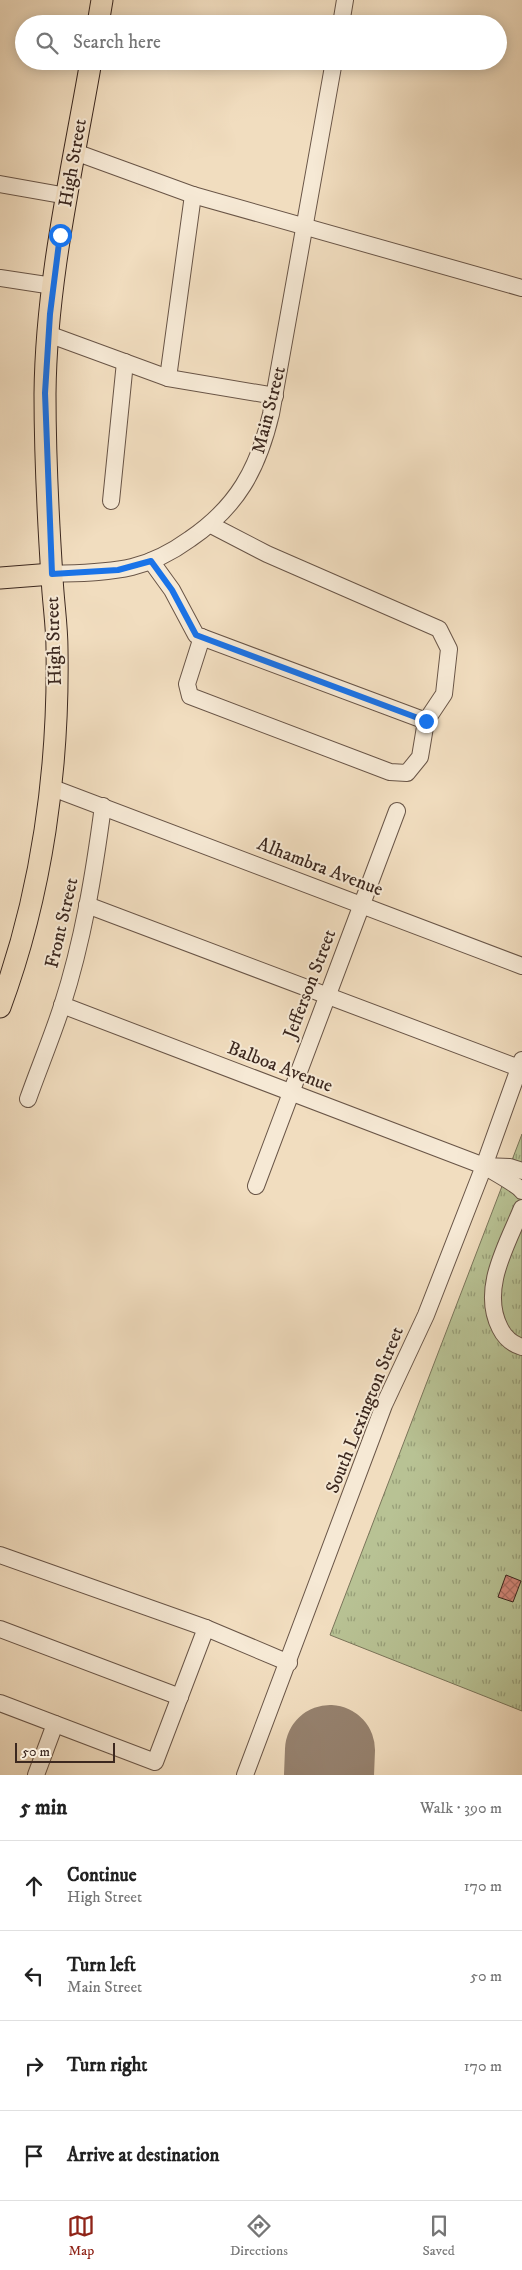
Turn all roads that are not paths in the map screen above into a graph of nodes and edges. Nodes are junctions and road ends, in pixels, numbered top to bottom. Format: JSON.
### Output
{"nodes":[{"id":1,"x":102,"y":0,"type":"edge"},
{"id":2,"x":345,"y":0,"type":"edge"},
{"id":3,"x":100,"y":15,"type":"edge"},
{"id":4,"x":342,"y":15,"type":"edge"},
{"id":5,"x":89,"y":70,"type":"edge"},
{"id":6,"x":332,"y":70,"type":"edge"},
{"id":7,"x":75,"y":152,"type":"junction"},
{"id":8,"x":0,"y":184,"type":"edge"},
{"id":9,"x":193,"y":195,"type":"junction"},
{"id":10,"x":67,"y":196,"type":"junction"},
{"id":11,"x":305,"y":228,"type":"junction"},
{"id":12,"x":0,"y":278,"type":"edge"},
{"id":13,"x":53,"y":286,"type":"junction"},
{"id":14,"x":522,"y":288,"type":"edge"},
{"id":15,"x":48,"y":334,"type":"junction"},
{"id":16,"x":125,"y":362,"type":"junction"},
{"id":17,"x":168,"y":378,"type":"junction"},
{"id":18,"x":274,"y":396,"type":"junction"},
{"id":19,"x":111,"y":501,"type":"dead end"},
{"id":20,"x":211,"y":525,"type":"junction"},
{"id":21,"x":151,"y":561,"type":"junction"},
{"id":22,"x":52,"y":574,"type":"junction"},
{"id":23,"x":0,"y":578,"type":"edge"},
{"id":24,"x":202,"y":637,"type":"junction"},
{"id":25,"x":426,"y":721,"type":"junction"},
{"id":26,"x":50,"y":787,"type":"junction"},
{"id":27,"x":103,"y":806,"type":"junction"},
{"id":28,"x":397,"y":811,"type":"dead end"},
{"id":29,"x":87,"y":905,"type":"junction"},
{"id":30,"x":362,"y":905,"type":"junction"},
{"id":31,"x":522,"y":966,"type":"edge"},
{"id":32,"x":328,"y":995,"type":"junction"},
{"id":33,"x":62,"y":1005,"type":"junction"},
{"id":34,"x":0,"y":1008,"type":"edge"},
{"id":35,"x":520,"y":1064,"type":"edge"},
{"id":36,"x":291,"y":1092,"type":"junction"},
{"id":37,"x":28,"y":1099,"type":"dead end"},
{"id":38,"x":484,"y":1166,"type":"junction"},
{"id":39,"x":522,"y":1171,"type":"edge"},
{"id":40,"x":256,"y":1186,"type":"dead end"},
{"id":41,"x":522,"y":1191,"type":"edge"},
{"id":42,"x":522,"y":1208,"type":"edge"},
{"id":43,"x":522,"y":1347,"type":"edge"},
{"id":44,"x":0,"y":1555,"type":"edge"},
{"id":45,"x":206,"y":1628,"type":"junction"},
{"id":46,"x":0,"y":1629,"type":"edge"},
{"id":47,"x":289,"y":1663,"type":"junction"},
{"id":48,"x":180,"y":1697,"type":"junction"},
{"id":49,"x":0,"y":1703,"type":"edge"},
{"id":50,"x":55,"y":1724,"type":"junction"},
{"id":51,"x":36,"y":1775,"type":"edge"},
{"id":52,"x":245,"y":1775,"type":"edge"}],
"edges":[{"from":1,"to":3,"type":"main road"},
{"from":2,"to":4,"type":"street"},
{"from":5,"to":7,"type":"main road","name":"High Street"},
{"from":6,"to":11,"type":"street","name":"Main Street"},
{"from":7,"to":9,"type":"street"},
{"from":7,"to":10,"type":"main road","name":"High Street"},
{"from":8,"to":10,"type":"street"},
{"from":9,"to":11,"type":"street"},
{"from":9,"to":17,"type":"street"},
{"from":10,"to":13,"type":"main road","name":"High Street"},
{"from":11,"to":14,"type":"street"},
{"from":11,"to":18,"type":"street","name":"Main Street"},
{"from":12,"to":13,"type":"street"},
{"from":13,"to":15,"type":"main road","name":"High Street"},
{"from":15,"to":16,"type":"street"},
{"from":15,"to":22,"type":"main road","name":"High Street"},
{"from":16,"to":17,"type":"street"},
{"from":16,"to":19,"type":"street"},
{"from":17,"to":18,"type":"street"},
{"from":18,"to":20,"type":"street","name":"Main Street"},
{"from":20,"to":21,"type":"street","name":"Main Street"},
{"from":20,"to":25,"type":"street"},
{"from":21,"to":22,"type":"street","name":"Main Street"},
{"from":21,"to":24,"type":"street"},
{"from":22,"to":23,"type":"main road","name":"Main Street"},
{"from":22,"to":26,"type":"main road","name":"High Street"},
{"from":24,"to":25,"type":"street"},
{"from":24,"to":25,"type":"street"},
{"from":26,"to":27,"type":"street"},
{"from":26,"to":34,"type":"main road","name":"High Street"},
{"from":27,"to":29,"type":"street","name":"Front Street"},
{"from":27,"to":30,"type":"street","name":"Alhambra Avenue"},
{"from":28,"to":30,"type":"street","name":"Jefferson Street"},
{"from":29,"to":32,"type":"street"},
{"from":29,"to":33,"type":"street","name":"Front Street"},
{"from":30,"to":31,"type":"street","name":"Alhambra Avenue"},
{"from":30,"to":32,"type":"street","name":"Jefferson Street"},
{"from":32,"to":35,"type":"street"},
{"from":32,"to":36,"type":"street","name":"Jefferson Street"},
{"from":33,"to":36,"type":"street","name":"Balboa Avenue"},
{"from":33,"to":37,"type":"street","name":"Front Street"},
{"from":35,"to":38,"type":"street","name":"South Lexington Street"},
{"from":36,"to":38,"type":"street","name":"Balboa Avenue"},
{"from":36,"to":40,"type":"street","name":"Jefferson Street"},
{"from":38,"to":39,"type":"street"},
{"from":38,"to":41,"type":"street"},
{"from":38,"to":47,"type":"street","name":"South Lexington Street"},
{"from":42,"to":43,"type":"street"},
{"from":44,"to":45,"type":"street"},
{"from":45,"to":47,"type":"street"},
{"from":45,"to":48,"type":"street"},
{"from":46,"to":48,"type":"street"},
{"from":47,"to":52,"type":"street","name":"South Lexington Street"},
{"from":48,"to":50,"type":"street"},
{"from":49,"to":50,"type":"street"},
{"from":50,"to":51,"type":"street"}]}
